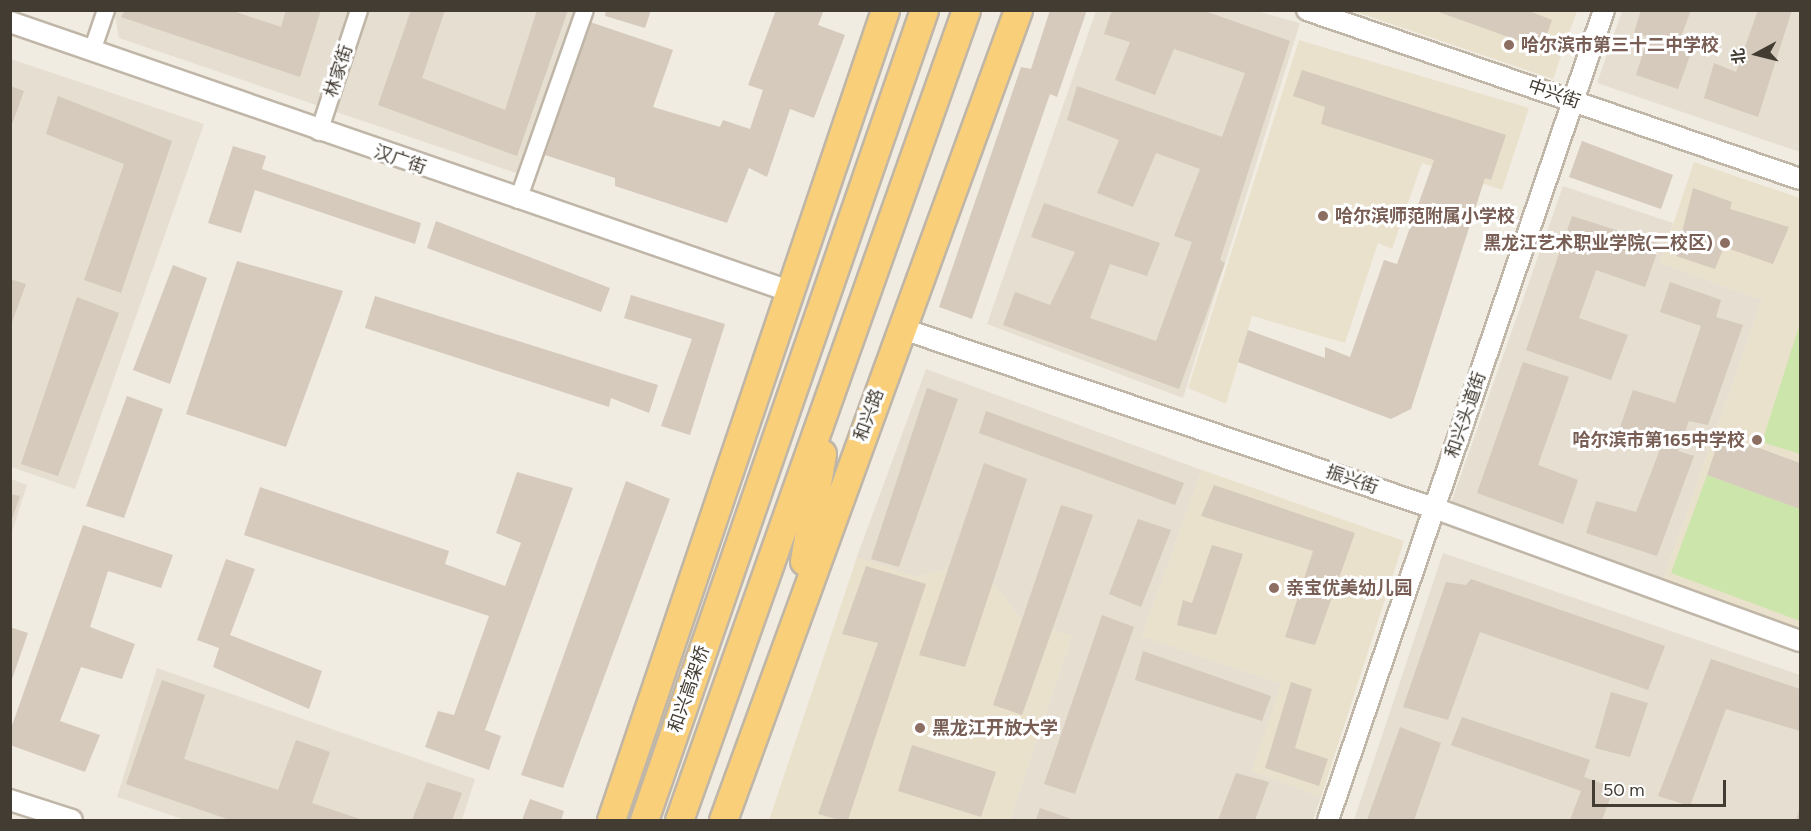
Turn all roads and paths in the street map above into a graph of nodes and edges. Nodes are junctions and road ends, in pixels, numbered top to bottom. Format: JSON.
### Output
{"nodes":[{"id":1,"x":106,"y":10,"type":"edge"},
{"id":2,"x":359,"y":10,"type":"edge"},
{"id":3,"x":585,"y":10,"type":"edge"},
{"id":4,"x":885,"y":10,"type":"edge"},
{"id":5,"x":924,"y":10,"type":"edge"},
{"id":6,"x":966,"y":10,"type":"edge"},
{"id":7,"x":1018,"y":10,"type":"edge"},
{"id":8,"x":1307,"y":10,"type":"edge"},
{"id":9,"x":1604,"y":10,"type":"edge"},
{"id":10,"x":10,"y":22,"type":"edge"},
{"id":11,"x":92,"y":51,"type":"junction"},
{"id":12,"x":1573,"y":101,"type":"junction"},
{"id":13,"x":319,"y":132,"type":"junction"},
{"id":14,"x":1800,"y":179,"type":"edge"},
{"id":15,"x":518,"y":200,"type":"junction"},
{"id":16,"x":792,"y":292,"type":"junction"},
{"id":17,"x":900,"y":328,"type":"junction"},
{"id":18,"x":763,"y":379,"type":"junction"},
{"id":19,"x":833,"y":387,"type":"junction"},
{"id":20,"x":1434,"y":508,"type":"junction"},
{"id":21,"x":735,"y":558,"type":"junction"},
{"id":22,"x":793,"y":630,"type":"junction"},
{"id":23,"x":1800,"y":641,"type":"edge"},
{"id":24,"x":10,"y":800,"type":"edge"},
{"id":25,"x":47,"y":816,"type":"edge"},
{"id":26,"x":72,"y":820,"type":"edge"},
{"id":27,"x":611,"y":820,"type":"edge"},
{"id":28,"x":644,"y":820,"type":"edge"},
{"id":29,"x":679,"y":820,"type":"edge"},
{"id":30,"x":723,"y":820,"type":"edge"},
{"id":31,"x":1328,"y":820,"type":"edge"}],
"edges":[{"from":1,"to":11,"type":"street"},
{"from":2,"to":13,"type":"street","name":"林家街"},
{"from":3,"to":15,"type":"street"},
{"from":4,"to":16,"type":"highway"},
{"from":5,"to":21,"type":"highway"},
{"from":6,"to":19,"type":"highway"},
{"from":7,"to":17,"type":"highway","name":"和兴路"},
{"from":8,"to":12,"type":"street","name":"中兴街"},
{"from":9,"to":12,"type":"street","name":"和兴头道街"},
{"from":10,"to":11,"type":"street","name":"汉广街"},
{"from":11,"to":13,"type":"street","name":"汉广街"},
{"from":12,"to":14,"type":"street","name":"中兴街"},
{"from":12,"to":20,"type":"street","name":"和兴头道街"},
{"from":13,"to":15,"type":"street","name":"汉广街"},
{"from":15,"to":16,"type":"street","name":"汉广街"},
{"from":16,"to":18,"type":"highway"},
{"from":17,"to":20,"type":"street","name":"振兴街"},
{"from":17,"to":22,"type":"highway","name":"和兴路"},
{"from":18,"to":21,"type":"highway"},
{"from":18,"to":27,"type":"highway"},
{"from":19,"to":22,"type":"highway"},
{"from":19,"to":29,"type":"highway","name":"和兴高架桥"},
{"from":20,"to":23,"type":"street","name":"振兴街"},
{"from":20,"to":31,"type":"street","name":"和兴头道街"},
{"from":21,"to":28,"type":"highway","name":"和兴高架桥"},
{"from":22,"to":30,"type":"highway","name":"和兴路"},
{"from":24,"to":25,"type":"street"},
{"from":25,"to":26,"type":"street"}]}
